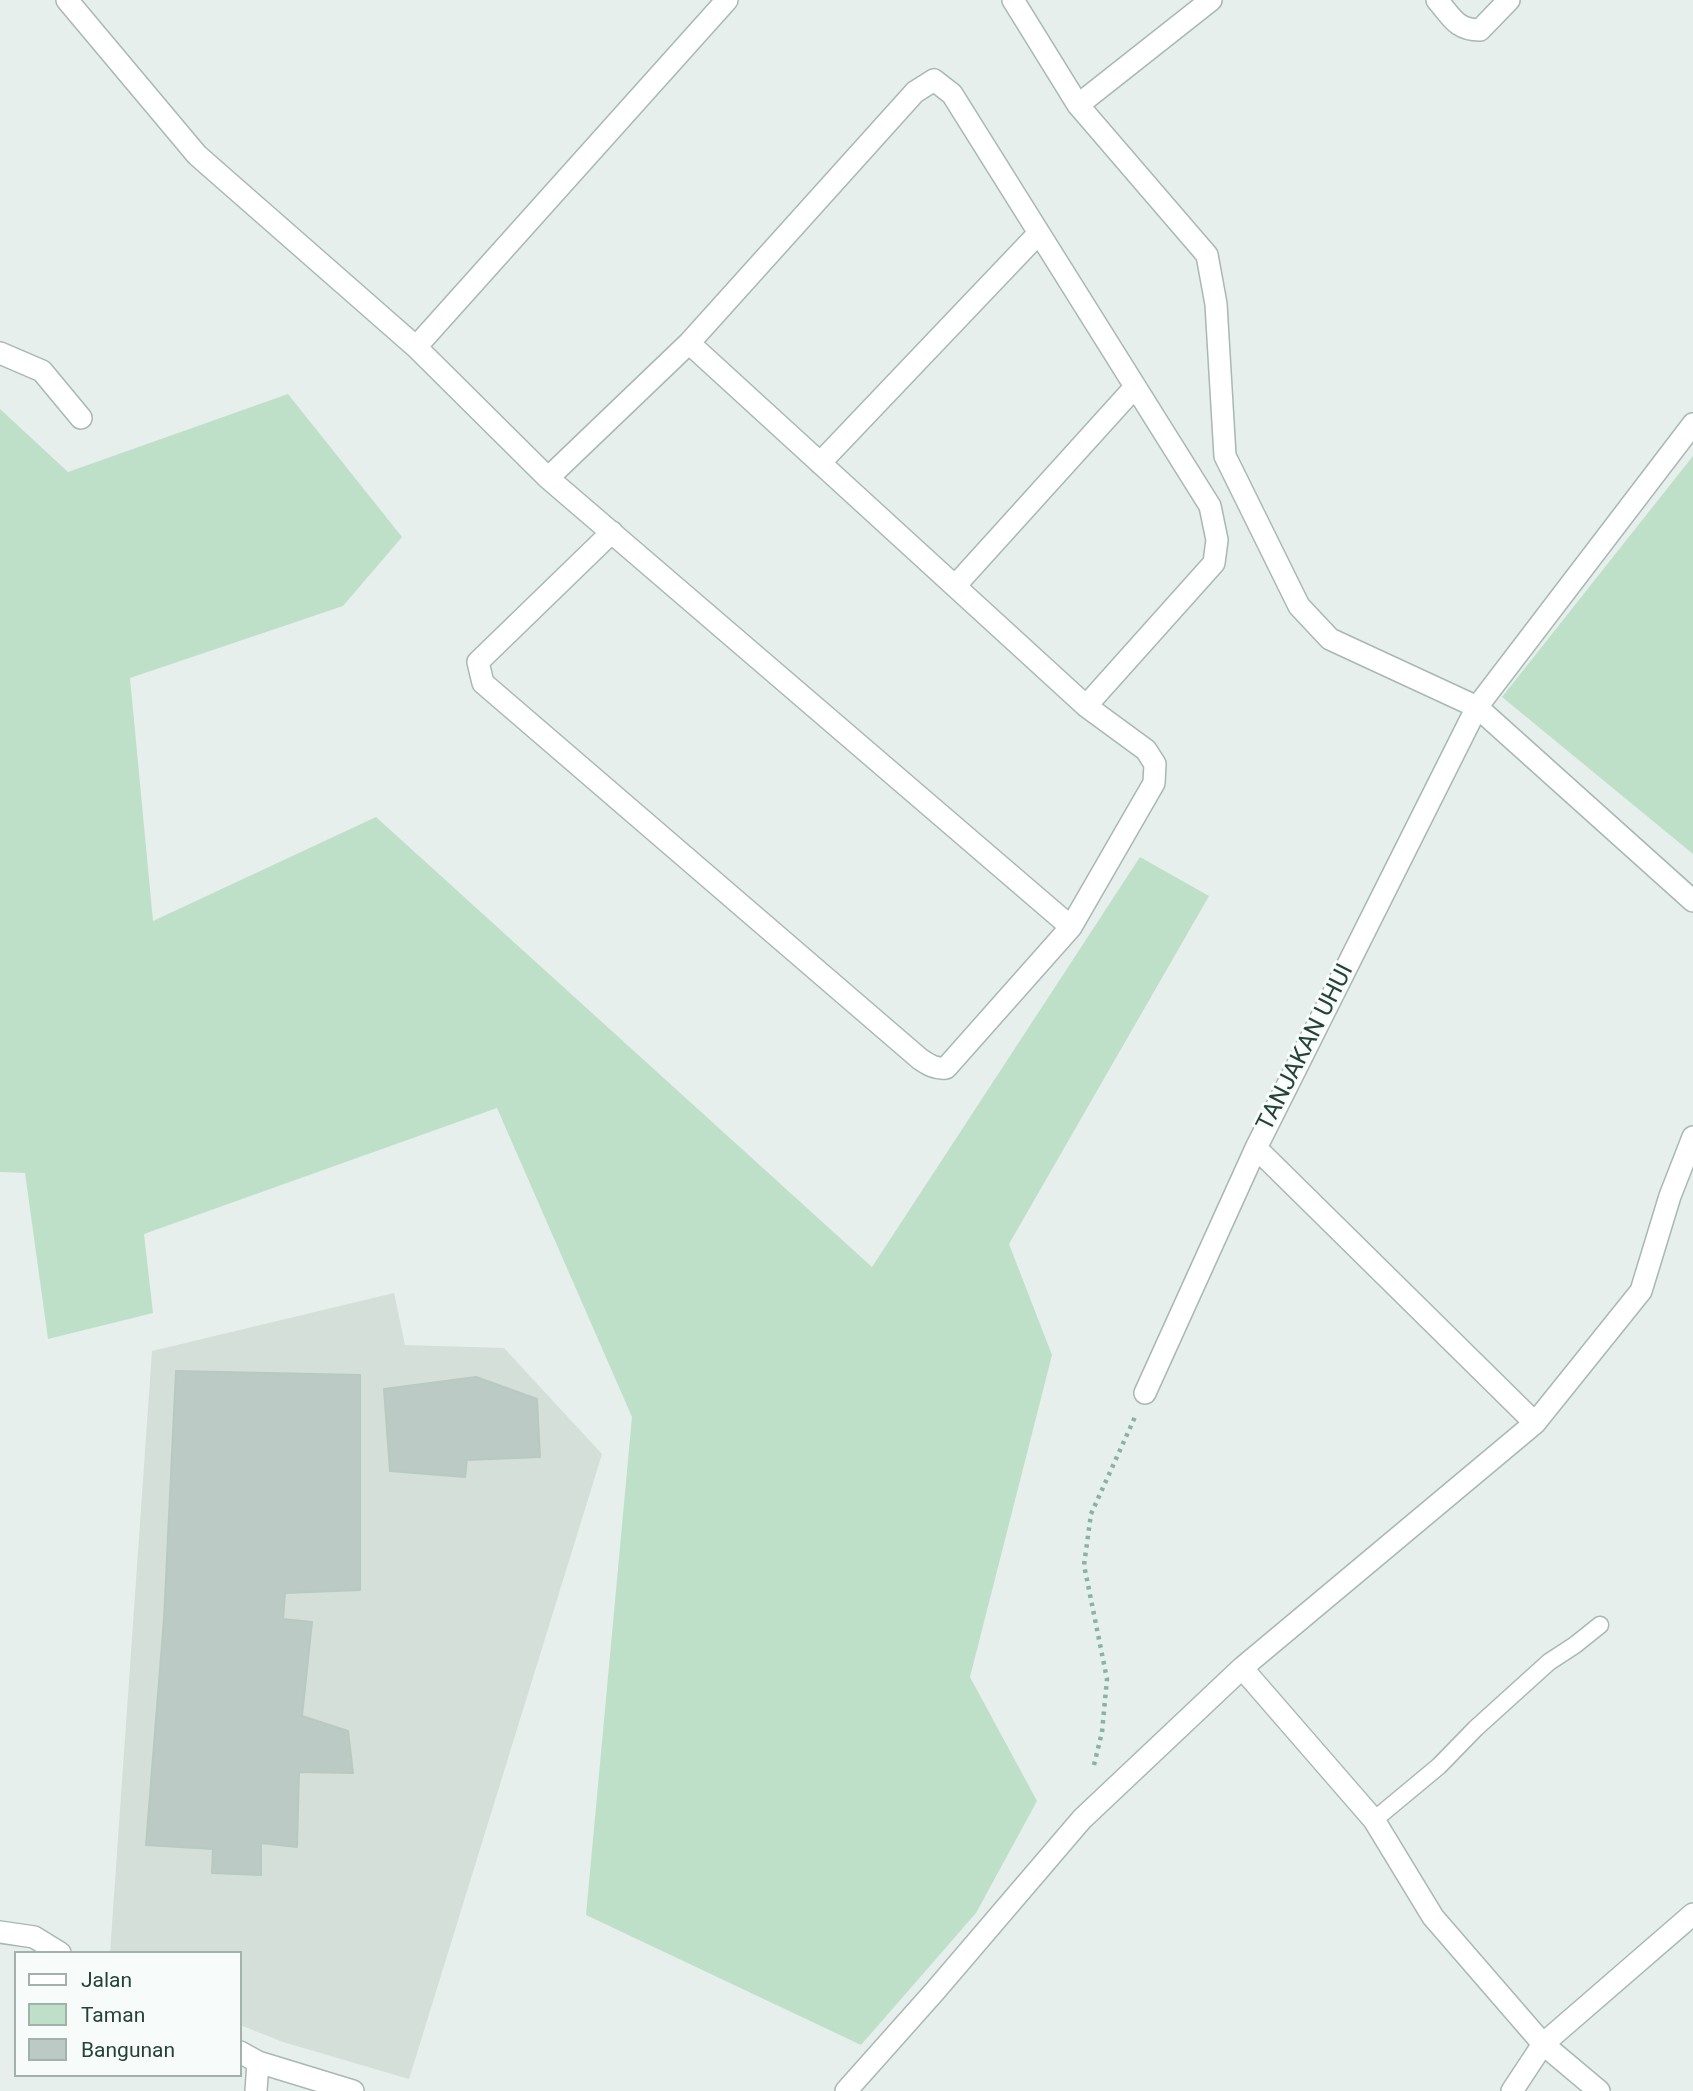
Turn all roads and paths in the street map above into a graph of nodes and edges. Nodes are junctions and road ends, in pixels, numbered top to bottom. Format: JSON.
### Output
{"nodes":[{"id":1,"x":67,"y":0,"type":"edge"},
{"id":2,"x":727,"y":0,"type":"edge"},
{"id":3,"x":1013,"y":0,"type":"edge"},
{"id":4,"x":1211,"y":0,"type":"edge"},
{"id":5,"x":1437,"y":0,"type":"edge"},
{"id":6,"x":1509,"y":0,"type":"edge"},
{"id":7,"x":1079,"y":105,"type":"junction"},
{"id":8,"x":1039,"y":233,"type":"junction"},
{"id":9,"x":688,"y":343,"type":"junction"},
{"id":10,"x":416,"y":347,"type":"junction"},
{"id":11,"x":0,"y":353,"type":"edge"},
{"id":12,"x":1135,"y":387,"type":"junction"},
{"id":13,"x":81,"y":418,"type":"dead end"},
{"id":14,"x":1693,"y":424,"type":"edge"},
{"id":15,"x":820,"y":463,"type":"junction"},
{"id":16,"x":548,"y":478,"type":"junction"},
{"id":17,"x":611,"y":533,"type":"junction"},
{"id":18,"x":955,"y":586,"type":"junction"},
{"id":19,"x":1086,"y":706,"type":"junction"},
{"id":20,"x":1477,"y":707,"type":"junction"},
{"id":21,"x":1693,"y":901,"type":"edge"},
{"id":22,"x":1071,"y":927,"type":"junction"},
{"id":23,"x":1693,"y":1137,"type":"edge"},
{"id":24,"x":1256,"y":1148,"type":"junction"},
{"id":25,"x":1145,"y":1393,"type":"joint"},
{"id":26,"x":1535,"y":1423,"type":"junction"},
{"id":27,"x":1600,"y":1625,"type":"dead end"},
{"id":28,"x":1242,"y":1668,"type":"junction"},
{"id":29,"x":1093,"y":1769,"type":"dead end"},
{"id":30,"x":1374,"y":1820,"type":"junction"},
{"id":31,"x":1693,"y":1914,"type":"edge"},
{"id":32,"x":0,"y":1932,"type":"edge"},
{"id":33,"x":57,"y":1951,"type":"edge"},
{"id":34,"x":1543,"y":2044,"type":"junction"},
{"id":35,"x":249,"y":2057,"type":"edge"},
{"id":36,"x":257,"y":2091,"type":"edge"},
{"id":37,"x":353,"y":2091,"type":"edge"},
{"id":38,"x":846,"y":2091,"type":"edge"},
{"id":39,"x":1512,"y":2091,"type":"edge"},
{"id":40,"x":1599,"y":2091,"type":"edge"}],
"edges":[{"from":1,"to":10,"type":"street"},
{"from":2,"to":10,"type":"street"},
{"from":3,"to":7,"type":"street"},
{"from":4,"to":7,"type":"street"},
{"from":5,"to":6,"type":"street"},
{"from":7,"to":20,"type":"street"},
{"from":8,"to":9,"type":"street"},
{"from":8,"to":12,"type":"street"},
{"from":8,"to":15,"type":"street"},
{"from":9,"to":15,"type":"street"},
{"from":9,"to":16,"type":"street"},
{"from":10,"to":16,"type":"street"},
{"from":11,"to":13,"type":"street"},
{"from":12,"to":18,"type":"street"},
{"from":12,"to":19,"type":"street"},
{"from":14,"to":20,"type":"street","name":"TANJAKAN UHUI"},
{"from":15,"to":18,"type":"street"},
{"from":16,"to":17,"type":"street"},
{"from":17,"to":22,"type":"street"},
{"from":17,"to":22,"type":"street"},
{"from":18,"to":19,"type":"street"},
{"from":19,"to":22,"type":"street"},
{"from":20,"to":21,"type":"street"},
{"from":20,"to":24,"type":"street","name":"TANJAKAN UHUI"},
{"from":23,"to":26,"type":"street"},
{"from":24,"to":25,"type":"street","name":"TANJAKAN UHUI"},
{"from":24,"to":26,"type":"street"},
{"from":25,"to":29,"type":"path"},
{"from":26,"to":28,"type":"street"},
{"from":27,"to":30,"type":"lane"},
{"from":28,"to":30,"type":"street"},
{"from":28,"to":38,"type":"street"},
{"from":30,"to":34,"type":"street"},
{"from":31,"to":34,"type":"street"},
{"from":32,"to":33,"type":"street"},
{"from":34,"to":39,"type":"street"},
{"from":34,"to":40,"type":"street"},
{"from":35,"to":36,"type":"street"},
{"from":35,"to":37,"type":"street"}]}
